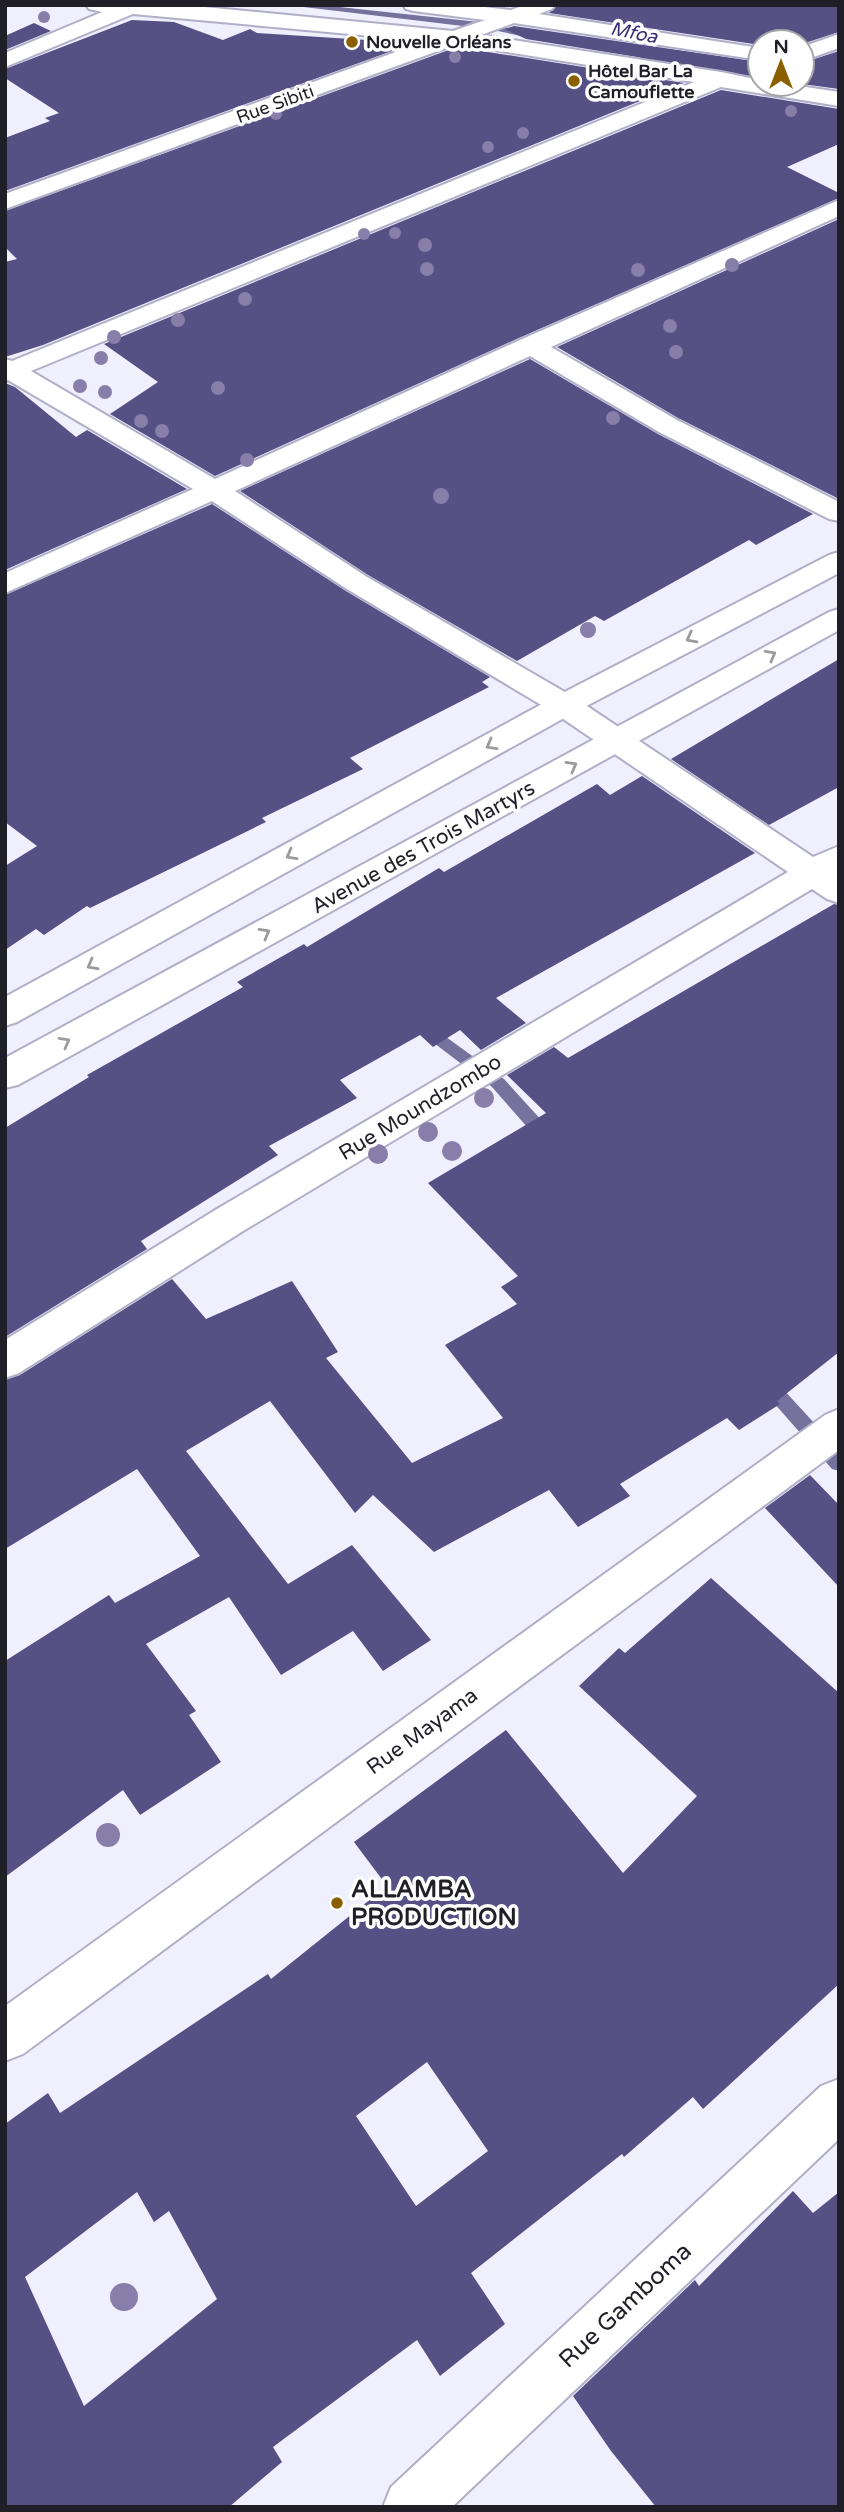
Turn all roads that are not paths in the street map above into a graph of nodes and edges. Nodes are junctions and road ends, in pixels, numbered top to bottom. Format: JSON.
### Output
{"nodes":[{"id":1,"x":96,"y":5,"type":"edge"},
{"id":2,"x":413,"y":5,"type":"edge"},
{"id":3,"x":545,"y":5,"type":"edge"},
{"id":4,"x":129,"y":8,"type":"junction"},
{"id":5,"x":509,"y":18,"type":"junction"},
{"id":6,"x":457,"y":38,"type":"junction"},
{"id":7,"x":839,"y":40,"type":"edge"},
{"id":8,"x":816,"y":51,"type":"edge"},
{"id":9,"x":746,"y":52,"type":"edge"},
{"id":10,"x":5,"y":61,"type":"edge"},
{"id":11,"x":816,"y":61,"type":"edge"},
{"id":12,"x":839,"y":66,"type":"edge"},
{"id":13,"x":721,"y":79,"type":"junction"},
{"id":14,"x":839,"y":99,"type":"edge"},
{"id":15,"x":5,"y":202,"type":"edge"},
{"id":16,"x":839,"y":207,"type":"edge"},
{"id":17,"x":529,"y":345,"type":"junction"},
{"id":18,"x":7,"y":370,"type":"edge"},
{"id":19,"x":215,"y":490,"type":"junction"},
{"id":20,"x":839,"y":513,"type":"edge"},
{"id":21,"x":839,"y":561,"type":"edge"},
{"id":22,"x":5,"y":584,"type":"edge"},
{"id":23,"x":839,"y":618,"type":"edge"},
{"id":24,"x":564,"y":705,"type":"junction"},
{"id":25,"x":619,"y":740,"type":"junction"},
{"id":26,"x":830,"y":874,"type":"edge"},
{"id":27,"x":5,"y":1013,"type":"edge"},
{"id":28,"x":5,"y":1075,"type":"edge"},
{"id":29,"x":5,"y":1362,"type":"edge"},
{"id":30,"x":839,"y":1427,"type":"edge"},
{"id":31,"x":5,"y":2036,"type":"edge"},
{"id":32,"x":839,"y":2104,"type":"edge"},
{"id":33,"x":411,"y":2507,"type":"edge"}],
"edges":[{"from":1,"to":4,"type":"street"},
{"from":2,"to":5,"type":"street"},
{"from":3,"to":5,"type":"street","name":"Rue Sibiti"},
{"from":4,"to":6,"type":"street"},
{"from":4,"to":10,"type":"street"},
{"from":5,"to":6,"type":"street","name":"Rue Sibiti"},
{"from":5,"to":9,"type":"street"},
{"from":6,"to":13,"type":"street"},
{"from":6,"to":15,"type":"street","name":"Rue Sibiti"},
{"from":7,"to":8,"type":"street"},
{"from":11,"to":12,"type":"street"},
{"from":13,"to":14,"type":"street"},
{"from":13,"to":18,"type":"street"},
{"from":16,"to":17,"type":"street"},
{"from":17,"to":19,"type":"street"},
{"from":17,"to":20,"type":"street"},
{"from":18,"to":19,"type":"street"},
{"from":19,"to":22,"type":"street"},
{"from":19,"to":24,"type":"street"},
{"from":21,"to":24,"type":"street","one_way":true},
{"from":25,"to":23,"type":"street","name":"Avenue des Trois Martyrs","one_way":true},
{"from":24,"to":25,"type":"street"},
{"from":24,"to":27,"type":"street","one_way":true},
{"from":25,"to":26,"type":"street"},
{"from":28,"to":25,"type":"street","name":"Avenue des Trois Martyrs","one_way":true},
{"from":26,"to":29,"type":"street","name":"Rue Moundzombo"},
{"from":30,"to":31,"type":"street","name":"Rue Mayama"},
{"from":32,"to":33,"type":"street","name":"Rue Gamboma"}]}
